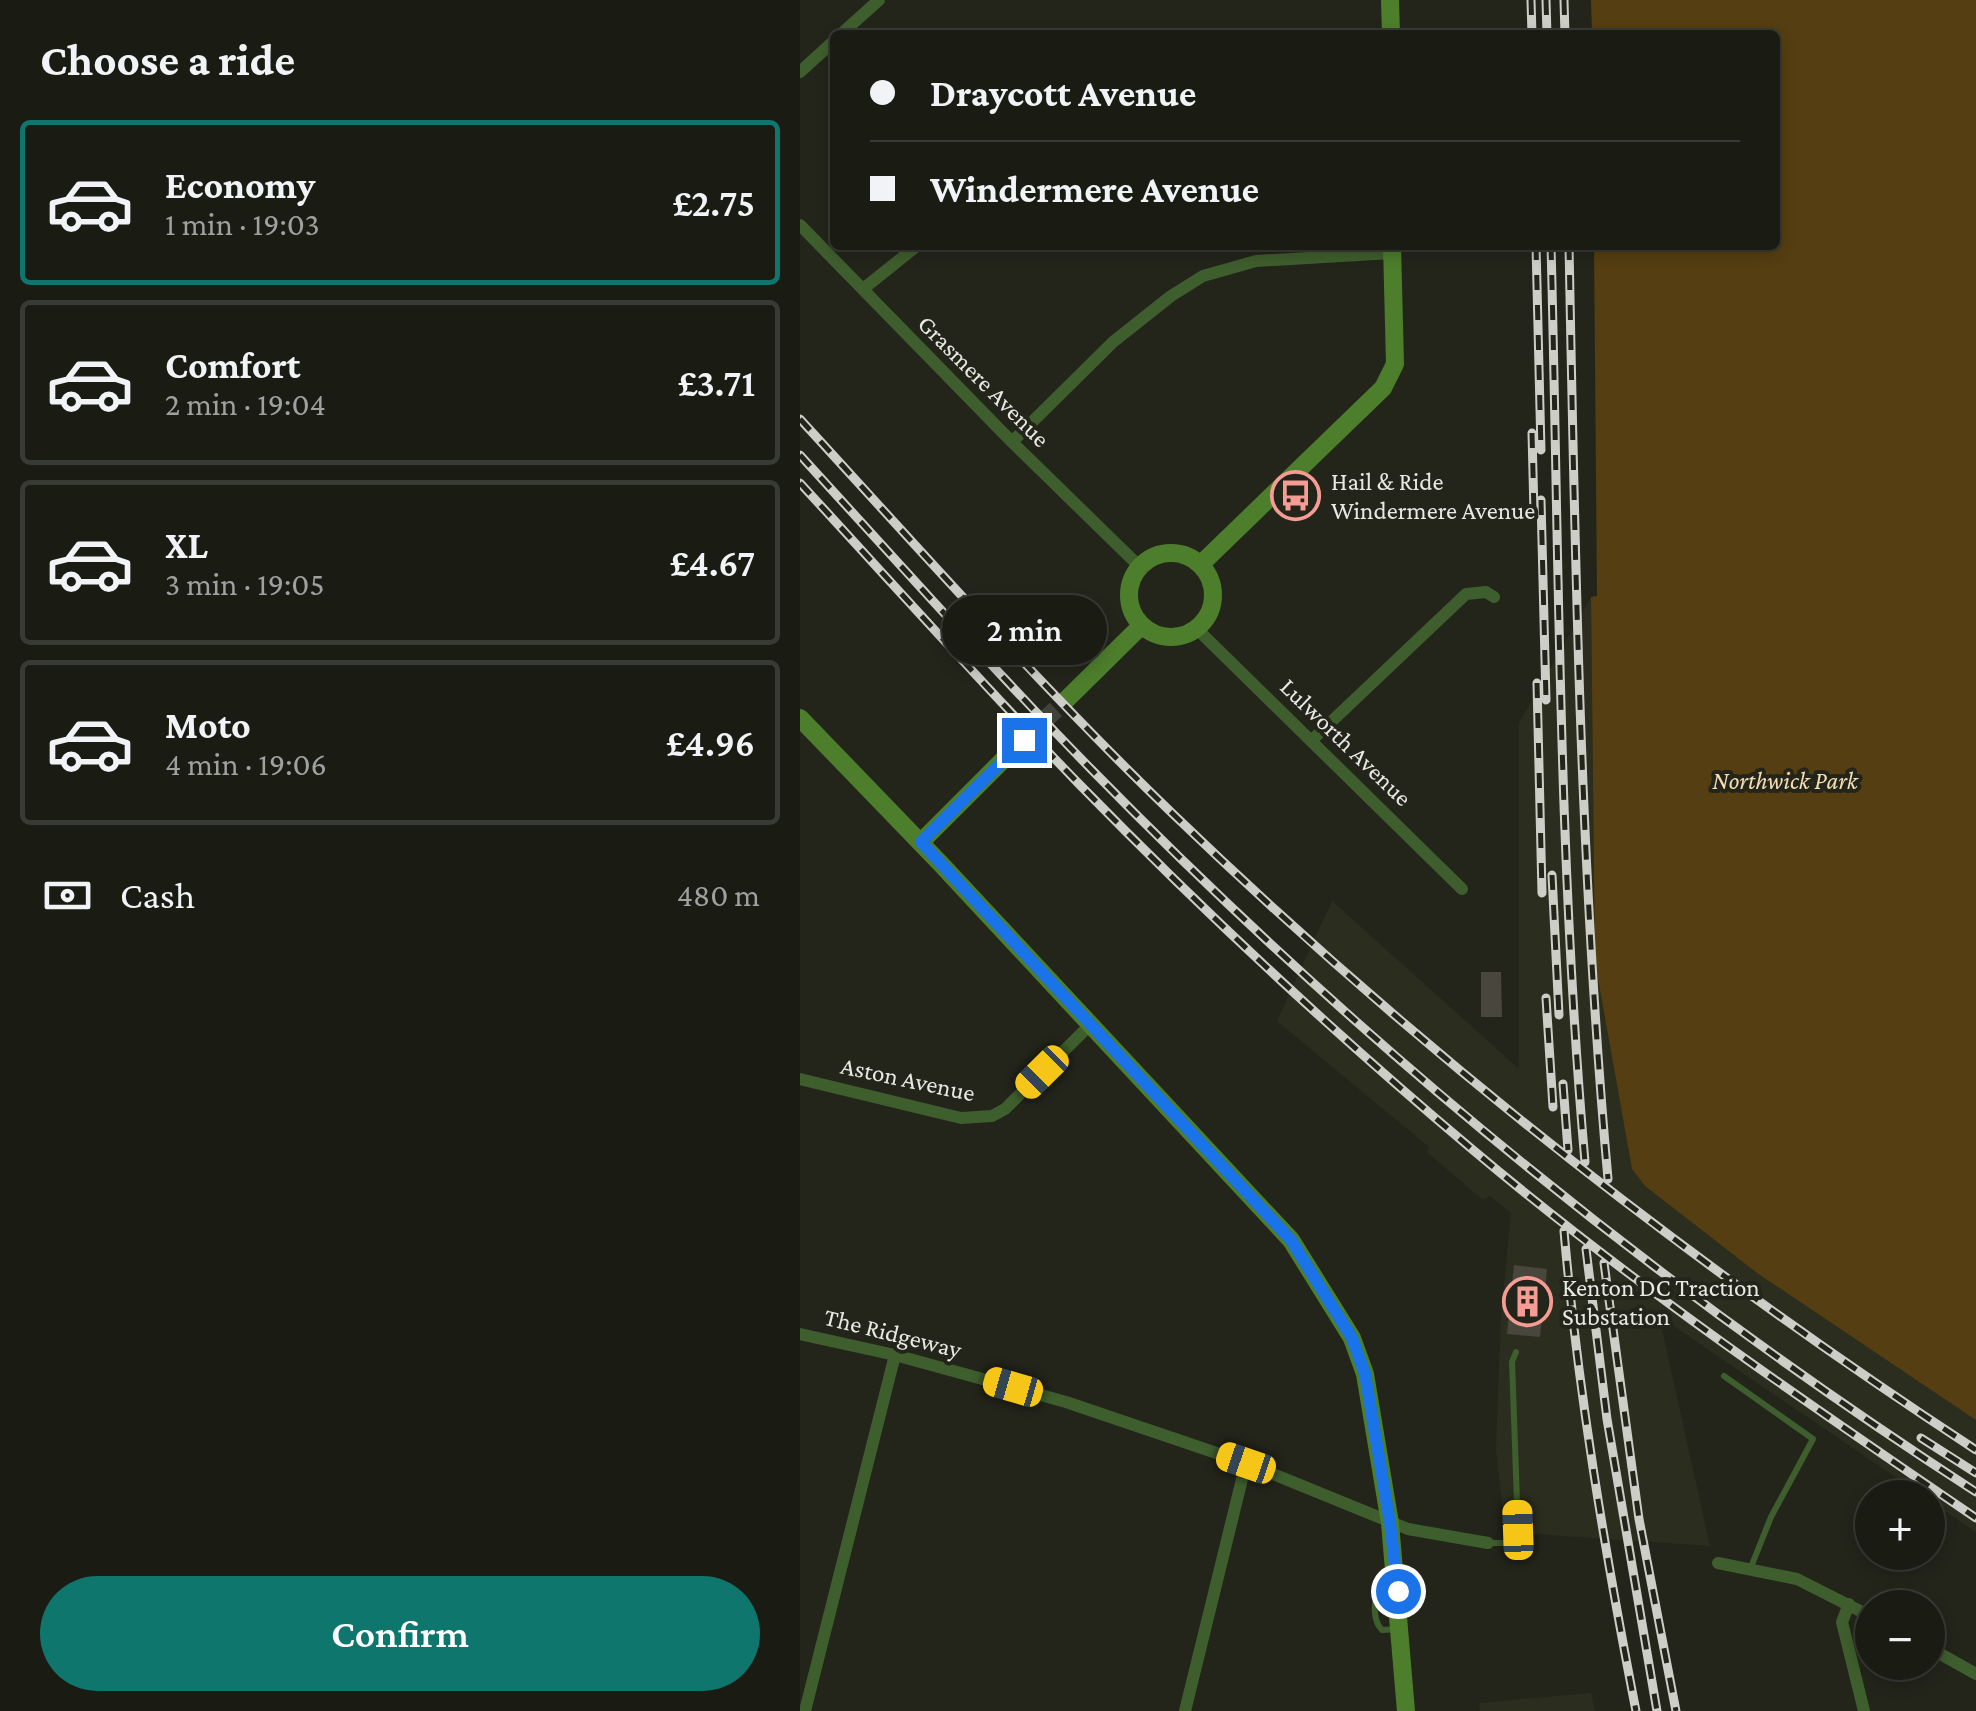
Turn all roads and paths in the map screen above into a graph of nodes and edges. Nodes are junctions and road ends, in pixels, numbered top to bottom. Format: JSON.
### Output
{"nodes":[{"id":1,"x":879,"y":0,"type":"edge"},
{"id":2,"x":1390,"y":0,"type":"edge"},
{"id":3,"x":847,"y":30,"type":"edge"},
{"id":4,"x":1390,"y":30,"type":"edge"},
{"id":5,"x":830,"y":45,"type":"edge"},
{"id":6,"x":800,"y":72,"type":"edge"},
{"id":7,"x":800,"y":224,"type":"edge"},
{"id":8,"x":912,"y":250,"type":"edge"},
{"id":9,"x":1381,"y":250,"type":"edge"},
{"id":10,"x":1392,"y":250,"type":"edge"},
{"id":11,"x":864,"y":289,"type":"junction"},
{"id":12,"x":1012,"y":442,"type":"junction"},
{"id":13,"x":1140,"y":566,"type":"junction"},
{"id":14,"x":1200,"y":566,"type":"junction"},
{"id":15,"x":1494,"y":598,"type":"dead end"},
{"id":16,"x":1141,"y":626,"type":"junction"},
{"id":17,"x":1197,"y":629,"type":"junction"},
{"id":18,"x":1066,"y":700,"type":"tunnel mouth"},
{"id":19,"x":800,"y":718,"type":"edge"},
{"id":20,"x":1024,"y":740,"type":"tunnel mouth"},
{"id":21,"x":1312,"y":740,"type":"junction"},
{"id":22,"x":921,"y":842,"type":"junction"},
{"id":23,"x":1462,"y":889,"type":"dead end"},
{"id":24,"x":1090,"y":1024,"type":"junction"},
{"id":25,"x":800,"y":1078,"type":"edge"},
{"id":26,"x":800,"y":1334,"type":"edge"},
{"id":27,"x":1516,"y":1352,"type":"dead end"},
{"id":28,"x":896,"y":1355,"type":"junction"},
{"id":29,"x":1724,"y":1376,"type":"dead end"},
{"id":30,"x":1246,"y":1463,"type":"junction"},
{"id":31,"x":1390,"y":1523,"type":"junction"},
{"id":32,"x":1488,"y":1543,"type":"joint"},
{"id":33,"x":1718,"y":1563,"type":"dead end"},
{"id":34,"x":1750,"y":1569,"type":"junction"},
{"id":35,"x":1848,"y":1604,"type":"junction"},
{"id":36,"x":1855,"y":1608,"type":"edge"},
{"id":37,"x":1945,"y":1657,"type":"edge"},
{"id":38,"x":1976,"y":1674,"type":"edge"},
{"id":39,"x":805,"y":1711,"type":"edge"},
{"id":40,"x":1185,"y":1711,"type":"edge"},
{"id":41,"x":1406,"y":1711,"type":"edge"},
{"id":42,"x":1864,"y":1711,"type":"edge"}],
"edges":[{"from":1,"to":3,"type":"street"},
{"from":2,"to":4,"type":"street"},
{"from":5,"to":6,"type":"street"},
{"from":7,"to":11,"type":"street","name":"Grasmere Avenue"},
{"from":8,"to":11,"type":"street"},
{"from":9,"to":12,"type":"street"},
{"from":10,"to":14,"type":"street"},
{"from":11,"to":12,"type":"street","name":"Grasmere Avenue"},
{"from":12,"to":13,"type":"street","name":"Grasmere Avenue"},
{"from":13,"to":14,"type":"street"},
{"from":13,"to":16,"type":"street"},
{"from":14,"to":17,"type":"street"},
{"from":15,"to":21,"type":"street"},
{"from":16,"to":17,"type":"street"},
{"from":16,"to":18,"type":"street"},
{"from":17,"to":21,"type":"street","name":"Lulworth Avenue"},
{"from":19,"to":22,"type":"street"},
{"from":20,"to":22,"type":"street"},
{"from":21,"to":23,"type":"street","name":"Lulworth Avenue"},
{"from":22,"to":24,"type":"street"},
{"from":24,"to":25,"type":"street","name":"Aston Avenue"},
{"from":24,"to":31,"type":"street"},
{"from":26,"to":28,"type":"street","name":"The Ridgeway"},
{"from":27,"to":32,"type":"lane"},
{"from":28,"to":30,"type":"street","name":"The Ridgeway"},
{"from":28,"to":39,"type":"street"},
{"from":29,"to":34,"type":"lane"},
{"from":30,"to":31,"type":"street","name":"The Ridgeway"},
{"from":30,"to":40,"type":"street"},
{"from":31,"to":32,"type":"street","name":"The Ridgeway"},
{"from":31,"to":41,"type":"street"},
{"from":33,"to":34,"type":"street"},
{"from":34,"to":35,"type":"street"},
{"from":35,"to":36,"type":"street"},
{"from":35,"to":42,"type":"street"},
{"from":37,"to":38,"type":"street"}]}
